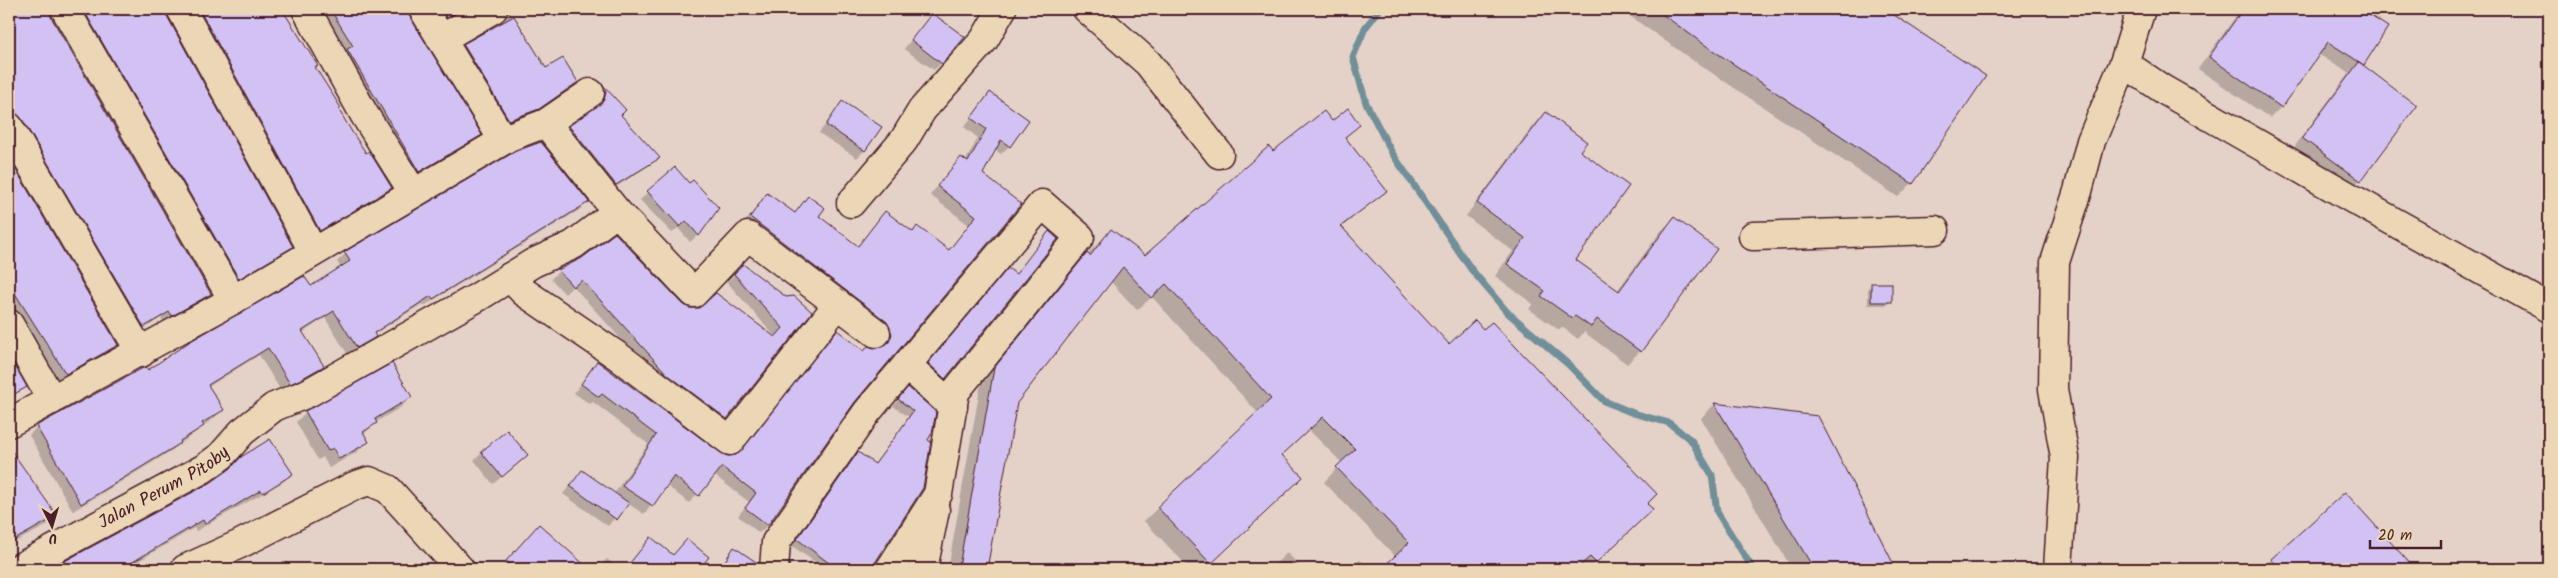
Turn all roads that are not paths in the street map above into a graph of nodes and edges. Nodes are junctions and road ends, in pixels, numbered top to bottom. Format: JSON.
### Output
{"nodes":[{"id":1,"x":65,"y":9,"type":"edge"},
{"id":2,"x":181,"y":9,"type":"edge"},
{"id":3,"x":306,"y":9,"type":"edge"},
{"id":4,"x":423,"y":9,"type":"edge"},
{"id":5,"x":493,"y":9,"type":"edge"},
{"id":6,"x":1002,"y":9,"type":"edge"},
{"id":7,"x":1087,"y":9,"type":"edge"},
{"id":8,"x":2141,"y":9,"type":"edge"},
{"id":9,"x":441,"y":39,"type":"junction"},
{"id":10,"x":2124,"y":62,"type":"junction"},
{"id":11,"x":590,"y":93,"type":"dead end"},
{"id":12,"x":546,"y":122,"type":"junction"},
{"id":13,"x":9,"y":126,"type":"edge"},
{"id":14,"x":504,"y":140,"type":"junction"},
{"id":15,"x":1219,"y":154,"type":"dead end"},
{"id":16,"x":413,"y":192,"type":"junction"},
{"id":17,"x":851,"y":203,"type":"dead end"},
{"id":18,"x":618,"y":212,"type":"junction"},
{"id":19,"x":1935,"y":230,"type":"dead end"},
{"id":20,"x":1753,"y":236,"type":"dead end"},
{"id":21,"x":313,"y":251,"type":"junction"},
{"id":22,"x":510,"y":277,"type":"junction"},
{"id":23,"x":236,"y":298,"type":"junction"},
{"id":24,"x":838,"y":304,"type":"junction"},
{"id":25,"x":2549,"y":308,"type":"edge"},
{"id":26,"x":9,"y":324,"type":"edge"},
{"id":27,"x":876,"y":333,"type":"dead end"},
{"id":28,"x":141,"y":353,"type":"junction"},
{"id":29,"x":907,"y":365,"type":"junction"},
{"id":30,"x":52,"y":400,"type":"junction"},
{"id":31,"x":953,"y":407,"type":"junction"},
{"id":32,"x":9,"y":424,"type":"edge"},
{"id":33,"x":938,"y":494,"type":"junction"},
{"id":34,"x":17,"y":569,"type":"edge"},
{"id":35,"x":185,"y":569,"type":"edge"},
{"id":36,"x":460,"y":569,"type":"edge"},
{"id":37,"x":774,"y":569,"type":"edge"},
{"id":38,"x":890,"y":569,"type":"edge"},
{"id":39,"x":923,"y":569,"type":"edge"},
{"id":40,"x":2058,"y":569,"type":"edge"}],
"edges":[{"from":1,"to":23,"type":"street"},
{"from":2,"to":21,"type":"street"},
{"from":3,"to":16,"type":"street"},
{"from":4,"to":9,"type":"street"},
{"from":5,"to":9,"type":"street"},
{"from":6,"to":17,"type":"street"},
{"from":7,"to":15,"type":"street"},
{"from":8,"to":10,"type":"street"},
{"from":9,"to":14,"type":"street"},
{"from":10,"to":25,"type":"street"},
{"from":10,"to":40,"type":"street"},
{"from":11,"to":12,"type":"street"},
{"from":12,"to":14,"type":"street"},
{"from":12,"to":18,"type":"street"},
{"from":13,"to":28,"type":"street"},
{"from":14,"to":16,"type":"street"},
{"from":16,"to":21,"type":"street"},
{"from":18,"to":22,"type":"street","name":"Jalan Perum Pitoby"},
{"from":18,"to":24,"type":"street"},
{"from":19,"to":20,"type":"street"},
{"from":21,"to":23,"type":"street"},
{"from":22,"to":24,"type":"street"},
{"from":22,"to":34,"type":"street","name":"Jalan Perum Pitoby"},
{"from":23,"to":28,"type":"street"},
{"from":24,"to":27,"type":"street"},
{"from":26,"to":30,"type":"street"},
{"from":28,"to":30,"type":"street"},
{"from":29,"to":31,"type":"street"},
{"from":29,"to":31,"type":"street"},
{"from":29,"to":37,"type":"street"},
{"from":30,"to":32,"type":"street"},
{"from":31,"to":33,"type":"street"},
{"from":33,"to":38,"type":"street"},
{"from":33,"to":39,"type":"street"},
{"from":35,"to":36,"type":"street"}]}
